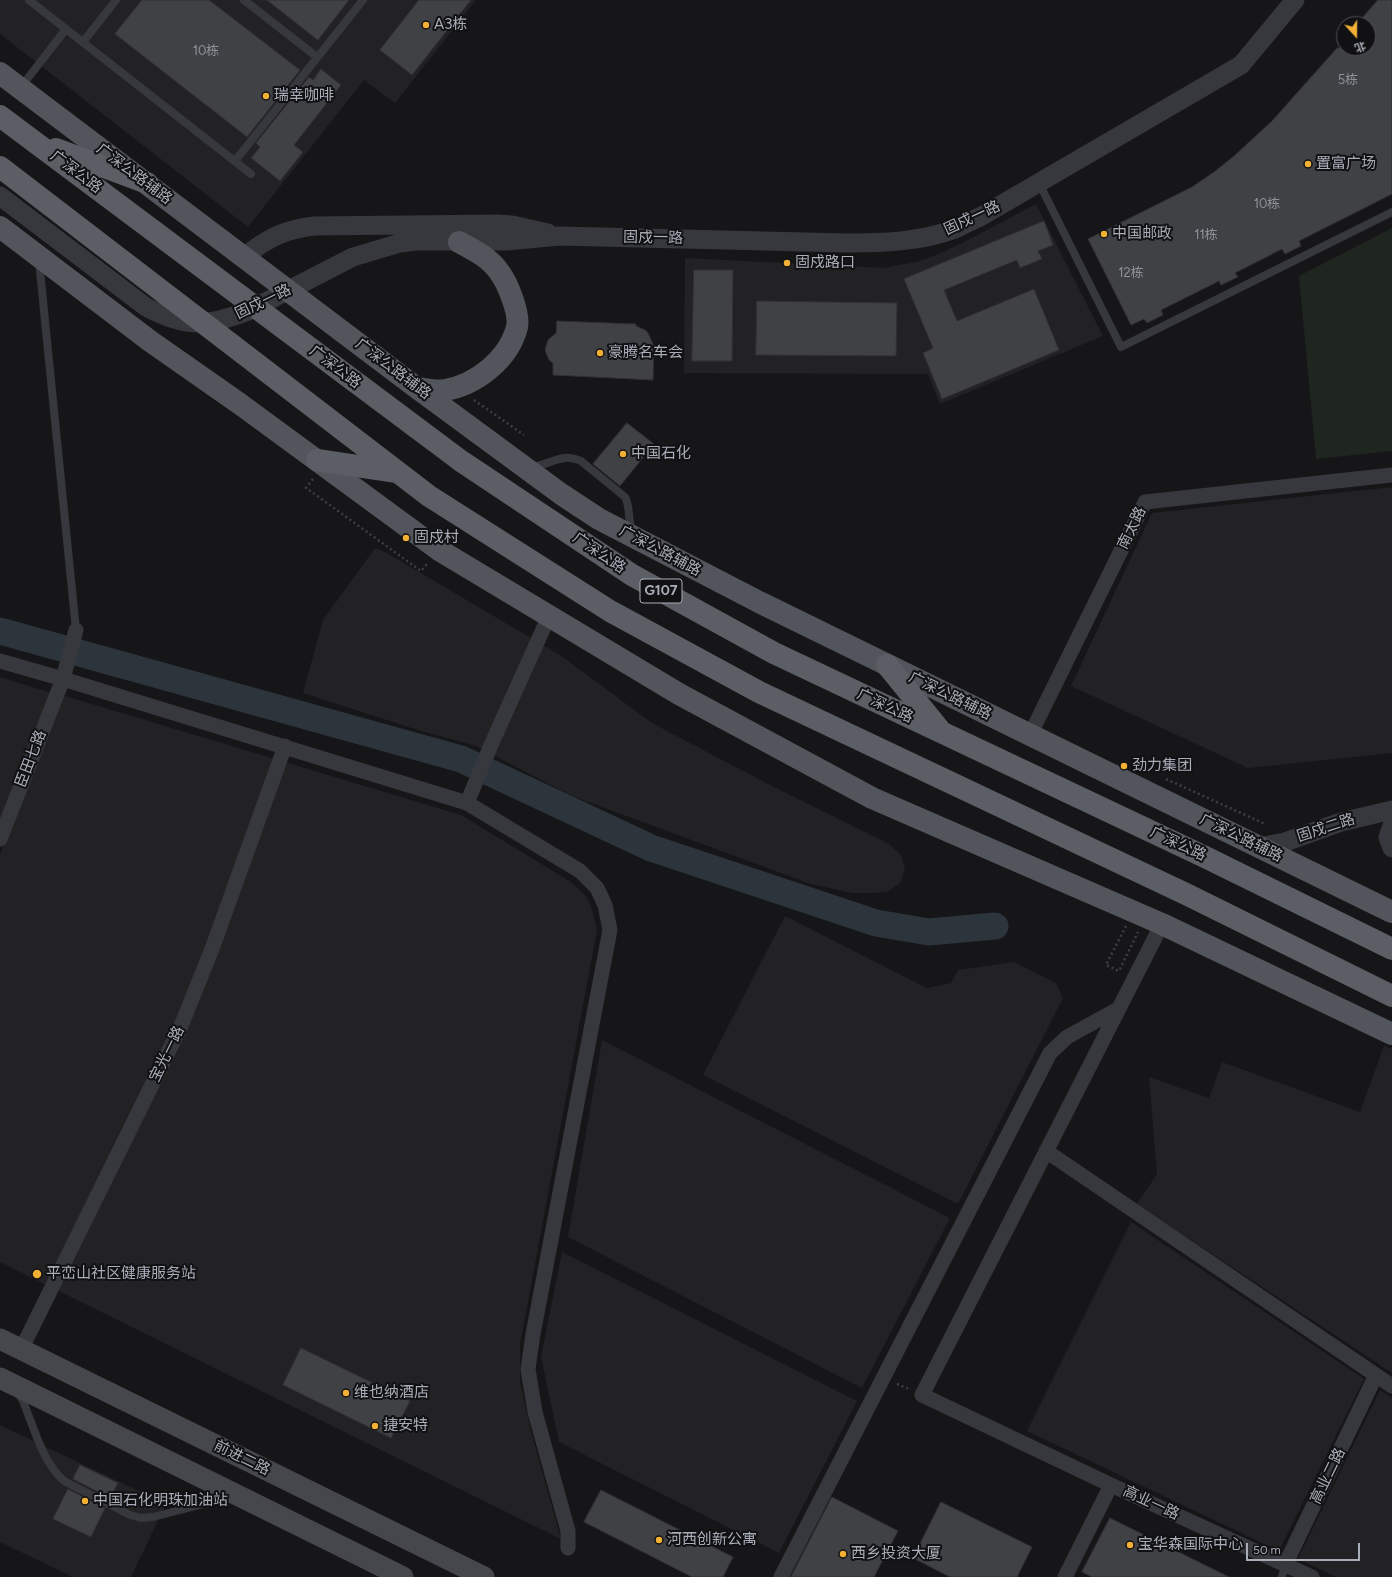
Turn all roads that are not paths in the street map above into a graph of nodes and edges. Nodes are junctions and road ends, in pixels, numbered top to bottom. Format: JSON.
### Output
{"nodes":[{"id":1,"x":29,"y":0,"type":"edge"},
{"id":2,"x":116,"y":0,"type":"edge"},
{"id":3,"x":244,"y":0,"type":"edge"},
{"id":4,"x":363,"y":0,"type":"edge"},
{"id":5,"x":1294,"y":0,"type":"edge"},
{"id":6,"x":66,"y":29,"type":"junction"},
{"id":7,"x":83,"y":42,"type":"junction"},
{"id":8,"x":317,"y":57,"type":"junction"},
{"id":9,"x":0,"y":73,"type":"edge"},
{"id":10,"x":20,"y":88,"type":"junction"},
{"id":11,"x":0,"y":116,"type":"edge"},
{"id":12,"x":34,"y":140,"type":"junction"},
{"id":13,"x":235,"y":161,"type":"junction"},
{"id":14,"x":0,"y":167,"type":"edge"},
{"id":15,"x":251,"y":174,"type":"dead end"},
{"id":16,"x":1039,"y":182,"type":"junction"},
{"id":17,"x":147,"y":183,"type":"junction"},
{"id":18,"x":0,"y":196,"type":"edge"},
{"id":19,"x":1392,"y":212,"type":"edge"},
{"id":20,"x":0,"y":227,"type":"edge"},
{"id":21,"x":559,"y":236,"type":"junction"},
{"id":22,"x":459,"y":242,"type":"junction"},
{"id":23,"x":39,"y":256,"type":"junction"},
{"id":24,"x":244,"y":256,"type":"junction"},
{"id":25,"x":417,"y":388,"type":"junction"},
{"id":26,"x":525,"y":467,"type":"junction"},
{"id":27,"x":316,"y":468,"type":"junction"},
{"id":28,"x":398,"y":472,"type":"junction"},
{"id":29,"x":1392,"y":475,"type":"edge"},
{"id":30,"x":638,"y":540,"type":"junction"},
{"id":31,"x":549,"y":616,"type":"junction"},
{"id":32,"x":76,"y":630,"type":"joint"},
{"id":33,"x":0,"y":661,"type":"edge"},
{"id":34,"x":887,"y":666,"type":"junction"},
{"id":35,"x":63,"y":679,"type":"junction"},
{"id":36,"x":942,"y":733,"type":"junction"},
{"id":37,"x":1030,"y":735,"type":"junction"},
{"id":38,"x":285,"y":746,"type":"junction"},
{"id":39,"x":467,"y":803,"type":"junction"},
{"id":40,"x":1392,"y":810,"type":"edge"},
{"id":41,"x":1392,"y":826,"type":"edge"},
{"id":42,"x":0,"y":839,"type":"edge"},
{"id":43,"x":1259,"y":847,"type":"junction"},
{"id":44,"x":1392,"y":848,"type":"edge"},
{"id":45,"x":1392,"y":912,"type":"edge"},
{"id":46,"x":1162,"y":924,"type":"junction"},
{"id":47,"x":1392,"y":949,"type":"edge"},
{"id":48,"x":1392,"y":996,"type":"edge"},
{"id":49,"x":1118,"y":1009,"type":"junction"},
{"id":50,"x":1392,"y":1034,"type":"edge"},
{"id":51,"x":1046,"y":1151,"type":"junction"},
{"id":52,"x":0,"y":1340,"type":"edge"},
{"id":53,"x":21,"y":1350,"type":"junction"},
{"id":54,"x":1376,"y":1375,"type":"junction"},
{"id":55,"x":6,"y":1381,"type":"edge"},
{"id":56,"x":1392,"y":1386,"type":"edge"},
{"id":57,"x":1111,"y":1484,"type":"junction"},
{"id":58,"x":238,"y":1496,"type":"junction"},
{"id":59,"x":568,"y":1548,"type":"dead end"},
{"id":60,"x":1284,"y":1571,"type":"edge"},
{"id":61,"x":403,"y":1577,"type":"edge"},
{"id":62,"x":484,"y":1577,"type":"edge"},
{"id":63,"x":781,"y":1577,"type":"edge"},
{"id":64,"x":1065,"y":1577,"type":"edge"},
{"id":65,"x":1312,"y":1577,"type":"edge"}],
"edges":[{"from":1,"to":6,"type":"lane"},
{"from":2,"to":7,"type":"lane"},
{"from":3,"to":8,"type":"lane"},
{"from":4,"to":8,"type":"lane"},
{"from":5,"to":16,"type":"street","name":"固戍一路"},
{"from":6,"to":7,"type":"lane"},
{"from":6,"to":10,"type":"lane"},
{"from":7,"to":13,"type":"lane"},
{"from":8,"to":13,"type":"lane"},
{"from":9,"to":10,"type":"main road","name":"广深公路辅路"},
{"from":10,"to":17,"type":"main road","name":"广深公路辅路"},
{"from":11,"to":12,"type":"highway","name":"广深公路","number":"G107"},
{"from":12,"to":17,"type":"highway"},
{"from":12,"to":36,"type":"highway","name":"广深公路","number":"G107"},
{"from":13,"to":15,"type":"lane"},
{"from":14,"to":28,"type":"highway","number":"G107"},
{"from":16,"to":19,"type":"lane"},
{"from":16,"to":21,"type":"street","name":"固戍一路"},
{"from":17,"to":24,"type":"main road","name":"广深公路辅路"},
{"from":18,"to":22,"type":"street","name":"固戍一路"},
{"from":20,"to":23,"type":"main road"},
{"from":21,"to":22,"type":"street","name":"固戍一路"},
{"from":21,"to":24,"type":"street","name":"固戍一路"},
{"from":22,"to":25,"type":"main road"},
{"from":23,"to":27,"type":"main road"},
{"from":23,"to":32,"type":"lane"},
{"from":24,"to":25,"type":"main road","name":"广深公路辅路"},
{"from":25,"to":26,"type":"main road","name":"广深公路辅路"},
{"from":26,"to":30,"type":"main road","name":"广深公路辅路"},
{"from":26,"to":30,"type":"lane"},
{"from":27,"to":28,"type":"highway"},
{"from":27,"to":31,"type":"main road"},
{"from":28,"to":48,"type":"highway","number":"G107"},
{"from":29,"to":37,"type":"street","name":"南太路"},
{"from":30,"to":34,"type":"main road","name":"广深公路辅路"},
{"from":31,"to":39,"type":"street"},
{"from":31,"to":46,"type":"main road"},
{"from":32,"to":35,"type":"street","name":"臣田七路"},
{"from":33,"to":35,"type":"street"},
{"from":34,"to":36,"type":"highway"},
{"from":34,"to":37,"type":"main road","name":"广深公路辅路"},
{"from":35,"to":38,"type":"street"},
{"from":35,"to":42,"type":"street","name":"臣田七路"},
{"from":36,"to":47,"type":"highway","name":"广深公路","number":"G107"},
{"from":37,"to":43,"type":"main road","name":"广深公路辅路"},
{"from":38,"to":39,"type":"street"},
{"from":38,"to":53,"type":"street","name":"宝光一路"},
{"from":39,"to":59,"type":"street"},
{"from":40,"to":43,"type":"street","name":"固戍二路"},
{"from":41,"to":44,"type":"street"},
{"from":43,"to":45,"type":"main road","name":"广深公路辅路"},
{"from":46,"to":49,"type":"street"},
{"from":46,"to":50,"type":"main road"},
{"from":49,"to":51,"type":"street"},
{"from":49,"to":63,"type":"street"},
{"from":51,"to":54,"type":"street"},
{"from":51,"to":57,"type":"street"},
{"from":52,"to":53,"type":"main road","name":"前进二路"},
{"from":53,"to":62,"type":"main road","name":"前进二路"},
{"from":54,"to":56,"type":"street"},
{"from":54,"to":60,"type":"street","name":"高业二路"},
{"from":55,"to":58,"type":"main road"},
{"from":55,"to":58,"type":"lane"},
{"from":57,"to":60,"type":"street","name":"高业一路"},
{"from":57,"to":64,"type":"street","name":"高业一路"},
{"from":58,"to":61,"type":"main road"},
{"from":60,"to":65,"type":"street","name":"高业一路"}]}
